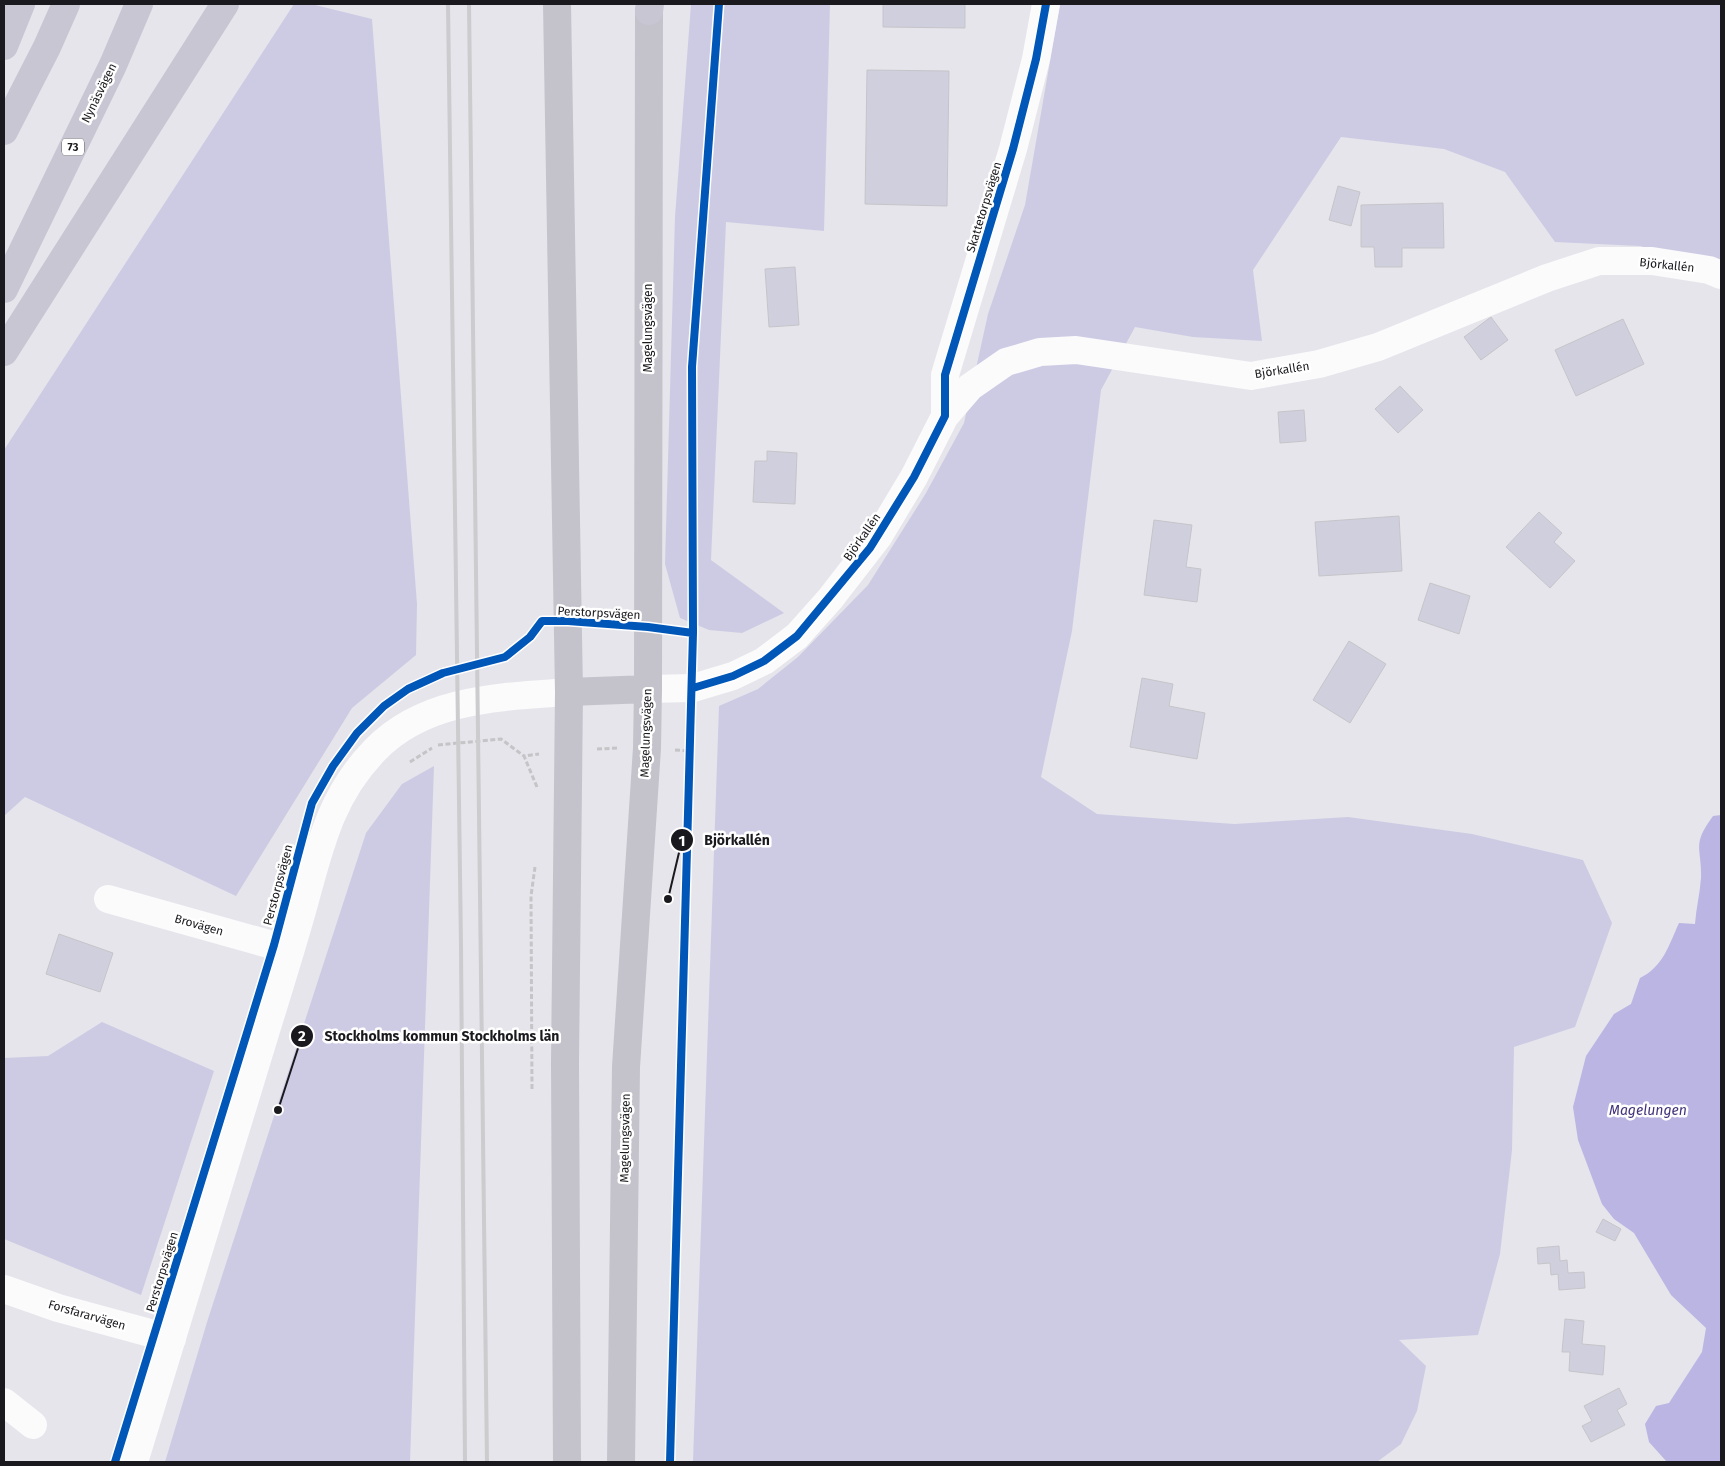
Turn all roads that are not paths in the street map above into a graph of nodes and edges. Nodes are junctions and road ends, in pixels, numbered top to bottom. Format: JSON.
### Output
{"nodes":[{"id":1,"x":21,"y":4,"type":"edge"},
{"id":2,"x":66,"y":4,"type":"edge"},
{"id":3,"x":139,"y":4,"type":"edge"},
{"id":4,"x":225,"y":4,"type":"edge"},
{"id":5,"x":557,"y":4,"type":"edge"},
{"id":6,"x":1046,"y":4,"type":"edge"},
{"id":7,"x":650,"y":6,"type":"edge"},
{"id":8,"x":4,"y":46,"type":"edge"},
{"id":9,"x":4,"y":131,"type":"edge"},
{"id":10,"x":1721,"y":275,"type":"edge"},
{"id":11,"x":4,"y":289,"type":"edge"},
{"id":12,"x":4,"y":352,"type":"edge"},
{"id":13,"x":945,"y":416,"type":"junction"},
{"id":14,"x":648,"y":689,"type":"junction"},
{"id":15,"x":569,"y":692,"type":"junction"},
{"id":16,"x":108,"y":899,"type":"dead end"},
{"id":17,"x":290,"y":950,"type":"junction"},
{"id":18,"x":4,"y":1289,"type":"edge"},
{"id":19,"x":172,"y":1339,"type":"junction"},
{"id":20,"x":4,"y":1402,"type":"edge"},
{"id":21,"x":33,"y":1425,"type":"dead end"},
{"id":22,"x":134,"y":1462,"type":"edge"},
{"id":23,"x":567,"y":1462,"type":"edge"},
{"id":24,"x":621,"y":1462,"type":"edge"}],
"edges":[{"from":1,"to":8,"type":"highway"},
{"from":2,"to":9,"type":"highway"},
{"from":3,"to":11,"type":"highway","name":"Nynäsvägen","number":"73"},
{"from":4,"to":12,"type":"highway"},
{"from":5,"to":15,"type":"main road"},
{"from":6,"to":13,"type":"street","name":"Skattetorpsvägen"},
{"from":7,"to":14,"type":"main road","name":"Magelungsvägen"},
{"from":10,"to":13,"type":"street","name":"Björkallén"},
{"from":13,"to":14,"type":"street","name":"Björkallén"},
{"from":14,"to":15,"type":"main road"},
{"from":14,"to":24,"type":"main road","name":"Magelungsvägen"},
{"from":15,"to":17,"type":"street"},
{"from":15,"to":23,"type":"main road"},
{"from":16,"to":17,"type":"street","name":"Brovägen"},
{"from":17,"to":19,"type":"street"},
{"from":18,"to":19,"type":"street","name":"Forsfararvägen"},
{"from":19,"to":22,"type":"street"},
{"from":20,"to":21,"type":"street"}]}
